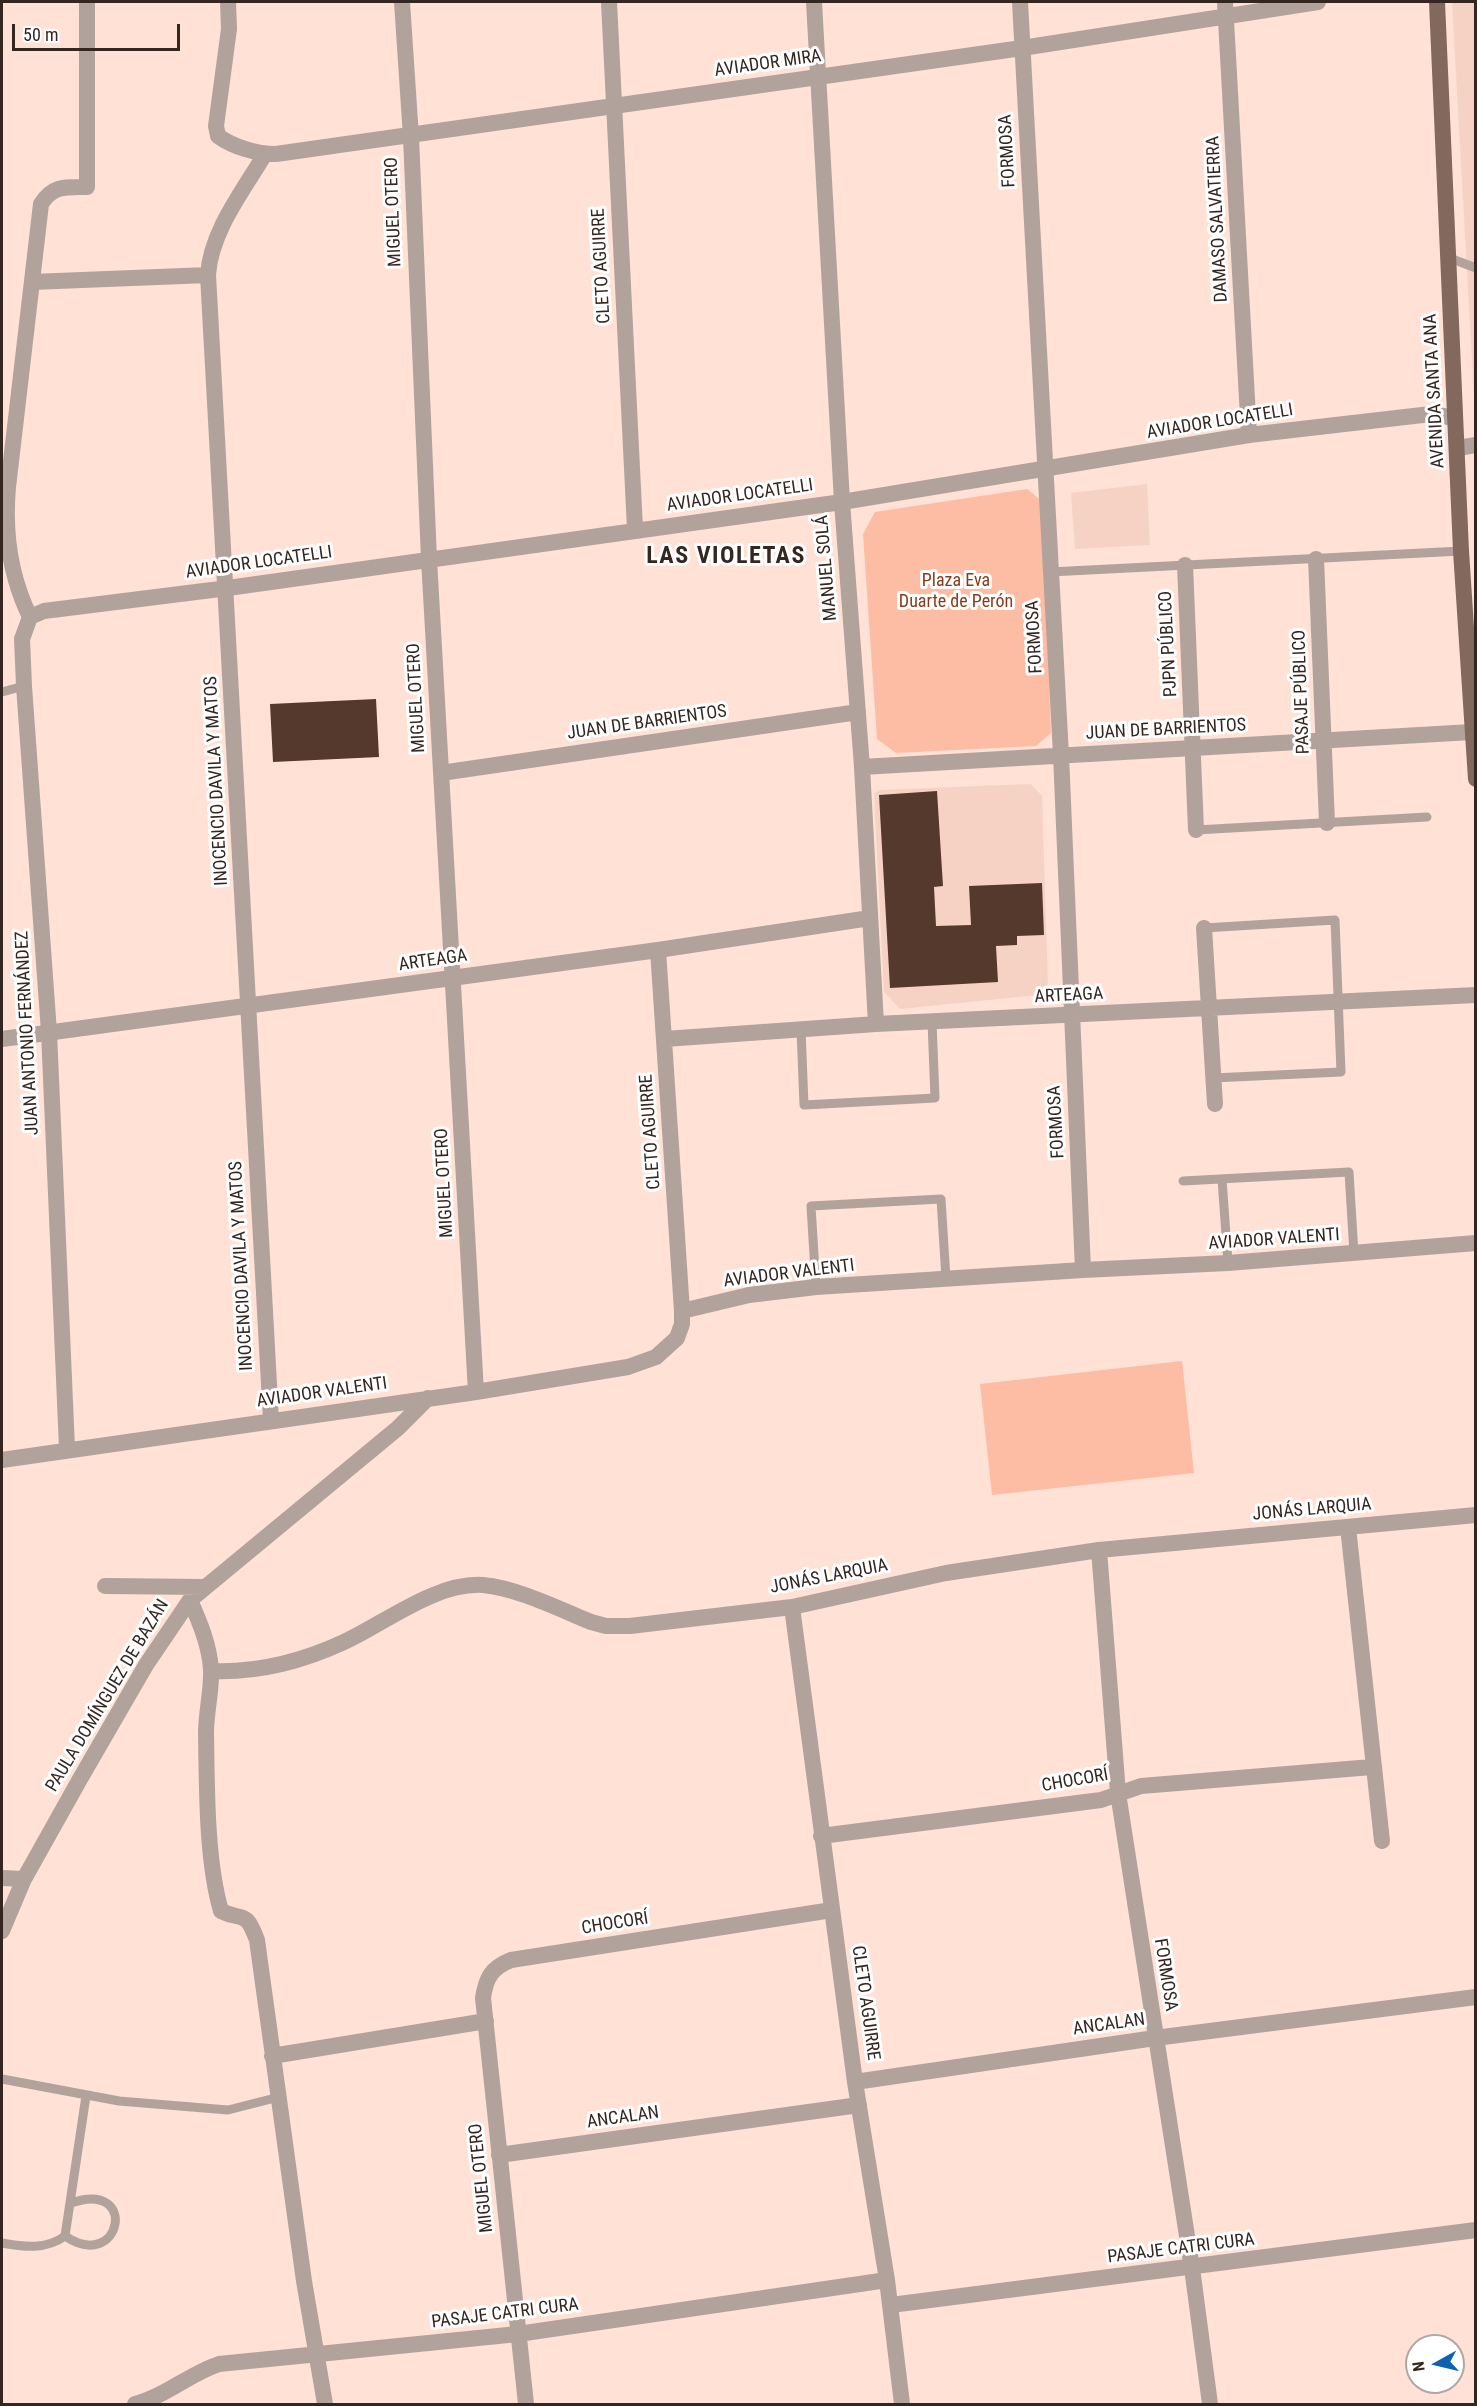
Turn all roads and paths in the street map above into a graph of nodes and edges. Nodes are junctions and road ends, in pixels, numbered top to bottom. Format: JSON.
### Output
{"nodes":[{"id":1,"x":87,"y":2,"type":"edge"},
{"id":2,"x":228,"y":2,"type":"edge"},
{"id":3,"x":402,"y":2,"type":"edge"},
{"id":4,"x":609,"y":2,"type":"edge"},
{"id":5,"x":814,"y":2,"type":"edge"},
{"id":6,"x":1020,"y":2,"type":"edge"},
{"id":7,"x":1318,"y":2,"type":"edge"},
{"id":8,"x":1437,"y":2,"type":"edge"},
{"id":9,"x":1226,"y":9,"type":"edge"},
{"id":10,"x":1022,"y":48,"type":"junction"},
{"id":11,"x":818,"y":76,"type":"junction"},
{"id":12,"x":614,"y":106,"type":"junction"},
{"id":13,"x":411,"y":137,"type":"junction"},
{"id":14,"x":265,"y":154,"type":"junction"},
{"id":15,"x":1448,"y":257,"type":"junction"},
{"id":16,"x":1476,"y":268,"type":"edge"},
{"id":17,"x":208,"y":275,"type":"junction"},
{"id":18,"x":32,"y":282,"type":"junction"},
{"id":19,"x":1455,"y":417,"type":"junction"},
{"id":20,"x":1249,"y":435,"type":"junction"},
{"id":21,"x":1476,"y":445,"type":"edge"},
{"id":22,"x":1458,"y":448,"type":"junction"},
{"id":23,"x":1045,"y":470,"type":"junction"},
{"id":24,"x":842,"y":502,"type":"junction"},
{"id":25,"x":634,"y":529,"type":"junction"},
{"id":26,"x":1461,"y":551,"type":"junction"},
{"id":27,"x":429,"y":559,"type":"junction"},
{"id":28,"x":1316,"y":559,"type":"junction"},
{"id":29,"x":1185,"y":565,"type":"junction"},
{"id":30,"x":1050,"y":572,"type":"junction"},
{"id":31,"x":228,"y":588,"type":"junction"},
{"id":32,"x":30,"y":617,"type":"junction"},
{"id":33,"x":24,"y":686,"type":"junction"},
{"id":34,"x":2,"y":692,"type":"edge"},
{"id":35,"x":858,"y":712,"type":"junction"},
{"id":36,"x":1472,"y":732,"type":"junction"},
{"id":37,"x":1323,"y":740,"type":"junction"},
{"id":38,"x":1193,"y":748,"type":"junction"},
{"id":39,"x":1061,"y":755,"type":"junction"},
{"id":40,"x":862,"y":767,"type":"junction"},
{"id":41,"x":441,"y":773,"type":"junction"},
{"id":42,"x":1476,"y":779,"type":"edge"},
{"id":43,"x":1427,"y":818,"type":"dead end"},
{"id":44,"x":1327,"y":823,"type":"junction"},
{"id":45,"x":1196,"y":830,"type":"joint"},
{"id":46,"x":870,"y":918,"type":"junction"},
{"id":47,"x":1204,"y":928,"type":"joint"},
{"id":48,"x":658,"y":950,"type":"junction"},
{"id":49,"x":453,"y":978,"type":"junction"},
{"id":50,"x":1476,"y":995,"type":"edge"},
{"id":51,"x":1339,"y":1002,"type":"junction"},
{"id":52,"x":246,"y":1007,"type":"junction"},
{"id":53,"x":1209,"y":1008,"type":"junction"},
{"id":54,"x":1072,"y":1016,"type":"junction"},
{"id":55,"x":932,"y":1022,"type":"junction"},
{"id":56,"x":876,"y":1024,"type":"junction"},
{"id":57,"x":801,"y":1029,"type":"junction"},
{"id":58,"x":49,"y":1032,"type":"junction"},
{"id":59,"x":2,"y":1039,"type":"edge"},
{"id":60,"x":665,"y":1039,"type":"junction"},
{"id":61,"x":1213,"y":1078,"type":"junction"},
{"id":62,"x":1215,"y":1104,"type":"dead end"},
{"id":63,"x":1222,"y":1179,"type":"junction"},
{"id":64,"x":1182,"y":1181,"type":"dead end"},
{"id":65,"x":1476,"y":1243,"type":"edge"},
{"id":66,"x":1353,"y":1254,"type":"junction"},
{"id":67,"x":1228,"y":1263,"type":"junction"},
{"id":68,"x":1083,"y":1270,"type":"junction"},
{"id":69,"x":946,"y":1279,"type":"junction"},
{"id":70,"x":816,"y":1287,"type":"junction"},
{"id":71,"x":682,"y":1311,"type":"junction"},
{"id":72,"x":476,"y":1392,"type":"junction"},
{"id":73,"x":428,"y":1398,"type":"junction"},
{"id":74,"x":271,"y":1420,"type":"junction"},
{"id":75,"x":67,"y":1448,"type":"junction"},
{"id":76,"x":2,"y":1460,"type":"edge"},
{"id":77,"x":1476,"y":1515,"type":"edge"},
{"id":78,"x":1348,"y":1527,"type":"junction"},
{"id":79,"x":1099,"y":1550,"type":"junction"},
{"id":80,"x":105,"y":1586,"type":"dead end"},
{"id":81,"x":205,"y":1587,"type":"junction"},
{"id":82,"x":190,"y":1600,"type":"junction"},
{"id":83,"x":792,"y":1607,"type":"junction"},
{"id":84,"x":211,"y":1671,"type":"junction"},
{"id":85,"x":1372,"y":1767,"type":"junction"},
{"id":86,"x":1118,"y":1794,"type":"junction"},
{"id":87,"x":822,"y":1836,"type":"junction"},
{"id":88,"x":1382,"y":1840,"type":"dead end"},
{"id":89,"x":2,"y":1878,"type":"edge"},
{"id":90,"x":24,"y":1880,"type":"junction"},
{"id":91,"x":832,"y":1910,"type":"junction"},
{"id":92,"x":2,"y":1931,"type":"edge"},
{"id":93,"x":511,"y":1960,"type":"joint"},
{"id":94,"x":1476,"y":1997,"type":"edge"},
{"id":95,"x":486,"y":2021,"type":"junction"},
{"id":96,"x":1155,"y":2038,"type":"junction"},
{"id":97,"x":272,"y":2056,"type":"junction"},
{"id":98,"x":2,"y":2079,"type":"edge"},
{"id":99,"x":855,"y":2082,"type":"junction"},
{"id":100,"x":86,"y":2096,"type":"junction"},
{"id":101,"x":279,"y":2097,"type":"junction"},
{"id":102,"x":859,"y":2105,"type":"junction"},
{"id":103,"x":499,"y":2155,"type":"junction"},
{"id":104,"x":71,"y":2203,"type":"junction"},
{"id":105,"x":1476,"y":2230,"type":"edge"},
{"id":106,"x":65,"y":2236,"type":"junction"},
{"id":107,"x":2,"y":2243,"type":"edge"},
{"id":108,"x":1192,"y":2268,"type":"junction"},
{"id":109,"x":887,"y":2280,"type":"junction"},
{"id":110,"x":891,"y":2306,"type":"junction"},
{"id":111,"x":518,"y":2334,"type":"junction"},
{"id":112,"x":318,"y":2353,"type":"junction"},
{"id":113,"x":135,"y":2404,"type":"edge"},
{"id":114,"x":326,"y":2404,"type":"edge"},
{"id":115,"x":526,"y":2404,"type":"edge"},
{"id":116,"x":902,"y":2404,"type":"edge"},
{"id":117,"x":1210,"y":2404,"type":"edge"}],
"edges":[{"from":1,"to":18,"type":"street"},
{"from":2,"to":14,"type":"street","name":"AVIADOR MIRA"},
{"from":3,"to":13,"type":"street","name":"MIGUEL OTERO"},
{"from":4,"to":12,"type":"street","name":"CLETO AGUIRRE"},
{"from":5,"to":11,"type":"street","name":"MANUEL SOLÁ"},
{"from":6,"to":10,"type":"street","name":"FORMOSA"},
{"from":7,"to":9,"type":"street","name":"AVIADOR MIRA"},
{"from":8,"to":15,"type":"main road","name":"AVENIDA SANTA ANA"},
{"from":9,"to":10,"type":"street","name":"AVIADOR MIRA"},
{"from":9,"to":20,"type":"street","name":"DAMASO SALVATIERRA"},
{"from":10,"to":11,"type":"street","name":"AVIADOR MIRA"},
{"from":10,"to":23,"type":"street","name":"FORMOSA"},
{"from":11,"to":12,"type":"street","name":"AVIADOR MIRA"},
{"from":11,"to":24,"type":"street","name":"MANUEL SOLÁ"},
{"from":12,"to":13,"type":"street","name":"AVIADOR MIRA"},
{"from":12,"to":25,"type":"street","name":"CLETO AGUIRRE"},
{"from":13,"to":14,"type":"street","name":"AVIADOR MIRA"},
{"from":13,"to":27,"type":"street","name":"MIGUEL OTERO"},
{"from":14,"to":17,"type":"street","name":"INOCENCIO DAVILA Y MATOS"},
{"from":15,"to":16,"type":"lane"},
{"from":15,"to":19,"type":"main road","name":"AVENIDA SANTA ANA"},
{"from":17,"to":18,"type":"street"},
{"from":17,"to":31,"type":"street","name":"INOCENCIO DAVILA Y MATOS"},
{"from":18,"to":32,"type":"street"},
{"from":19,"to":20,"type":"street","name":"AVIADOR LOCATELLI"},
{"from":19,"to":22,"type":"main road","name":"AVENIDA SANTA ANA"},
{"from":20,"to":23,"type":"street","name":"AVIADOR LOCATELLI"},
{"from":21,"to":22,"type":"street"},
{"from":22,"to":26,"type":"main road","name":"AVENIDA SANTA ANA"},
{"from":23,"to":24,"type":"street","name":"AVIADOR LOCATELLI"},
{"from":23,"to":30,"type":"street","name":"FORMOSA"},
{"from":24,"to":25,"type":"street","name":"AVIADOR LOCATELLI"},
{"from":24,"to":35,"type":"street","name":"MANUEL SOLÁ"},
{"from":25,"to":27,"type":"street","name":"AVIADOR LOCATELLI"},
{"from":26,"to":28,"type":"lane"},
{"from":26,"to":36,"type":"main road","name":"AVENIDA SANTA ANA"},
{"from":27,"to":31,"type":"street","name":"AVIADOR LOCATELLI"},
{"from":27,"to":41,"type":"street","name":"MIGUEL OTERO"},
{"from":28,"to":29,"type":"lane"},
{"from":28,"to":37,"type":"street","name":"PASAJE PÚBLICO"},
{"from":29,"to":30,"type":"lane"},
{"from":29,"to":38,"type":"street","name":"PJPN PÚBLICO"},
{"from":30,"to":39,"type":"street","name":"FORMOSA"},
{"from":31,"to":32,"type":"street","name":"AVIADOR LOCATELLI"},
{"from":31,"to":52,"type":"street","name":"INOCENCIO DAVILA Y MATOS"},
{"from":32,"to":33,"type":"street","name":"JUAN ANTONIO FERNÁNDEZ"},
{"from":33,"to":34,"type":"lane"},
{"from":33,"to":58,"type":"street","name":"JUAN ANTONIO FERNÁNDEZ"},
{"from":35,"to":40,"type":"street","name":"MANUEL SOLÁ"},
{"from":35,"to":41,"type":"street","name":"JUAN DE BARRIENTOS"},
{"from":36,"to":37,"type":"street","name":"JUAN DE BARRIENTOS"},
{"from":36,"to":42,"type":"main road","name":"AVENIDA SANTA ANA"},
{"from":37,"to":38,"type":"street","name":"JUAN DE BARRIENTOS"},
{"from":37,"to":44,"type":"street","name":"PASAJE PÚBLICO"},
{"from":38,"to":39,"type":"street","name":"JUAN DE BARRIENTOS"},
{"from":38,"to":45,"type":"street","name":"PJPN PÚBLICO"},
{"from":39,"to":40,"type":"street","name":"JUAN DE BARRIENTOS"},
{"from":39,"to":54,"type":"street","name":"FORMOSA"},
{"from":40,"to":46,"type":"street","name":"MANUEL SOLÁ"},
{"from":41,"to":49,"type":"street","name":"MIGUEL OTERO"},
{"from":43,"to":44,"type":"lane"},
{"from":44,"to":45,"type":"lane"},
{"from":46,"to":48,"type":"street","name":"ARTEAGA"},
{"from":46,"to":56,"type":"street","name":"MANUEL SOLÁ"},
{"from":47,"to":51,"type":"lane"},
{"from":47,"to":53,"type":"street"},
{"from":48,"to":49,"type":"street","name":"ARTEAGA"},
{"from":48,"to":60,"type":"street","name":"CLETO AGUIRRE"},
{"from":49,"to":52,"type":"street","name":"ARTEAGA"},
{"from":49,"to":72,"type":"street","name":"MIGUEL OTERO"},
{"from":50,"to":51,"type":"street","name":"ARTEAGA"},
{"from":51,"to":53,"type":"street","name":"ARTEAGA"},
{"from":51,"to":61,"type":"lane"},
{"from":52,"to":58,"type":"street","name":"ARTEAGA"},
{"from":52,"to":74,"type":"street","name":"INOCENCIO DAVILA Y MATOS"},
{"from":53,"to":54,"type":"street","name":"ARTEAGA"},
{"from":53,"to":61,"type":"street"},
{"from":54,"to":55,"type":"street","name":"ARTEAGA"},
{"from":54,"to":68,"type":"street","name":"FORMOSA"},
{"from":55,"to":56,"type":"street","name":"ARTEAGA"},
{"from":55,"to":57,"type":"lane"},
{"from":56,"to":57,"type":"street","name":"ARTEAGA"},
{"from":57,"to":60,"type":"street","name":"ARTEAGA"},
{"from":58,"to":59,"type":"street","name":"ARTEAGA"},
{"from":58,"to":75,"type":"street","name":"JUAN ANTONIO FERNÁNDEZ"},
{"from":60,"to":71,"type":"street","name":"CLETO AGUIRRE"},
{"from":61,"to":62,"type":"street"},
{"from":63,"to":64,"type":"lane"},
{"from":63,"to":66,"type":"lane"},
{"from":63,"to":67,"type":"lane"},
{"from":65,"to":66,"type":"street","name":"AVIADOR VALENTI"},
{"from":66,"to":67,"type":"street","name":"AVIADOR VALENTI"},
{"from":67,"to":68,"type":"street","name":"AVIADOR VALENTI"},
{"from":68,"to":69,"type":"street","name":"AVIADOR VALENTI"},
{"from":69,"to":70,"type":"street","name":"AVIADOR VALENTI"},
{"from":69,"to":70,"type":"lane"},
{"from":70,"to":71,"type":"street","name":"AVIADOR VALENTI"},
{"from":71,"to":72,"type":"street","name":"AVIADOR VALENTI"},
{"from":72,"to":73,"type":"street","name":"AVIADOR VALENTI"},
{"from":73,"to":74,"type":"street","name":"AVIADOR VALENTI"},
{"from":73,"to":81,"type":"street","name":"PAULA DOMÍNGUEZ DE BAZÁN"},
{"from":74,"to":75,"type":"street","name":"AVIADOR VALENTI"},
{"from":75,"to":76,"type":"street","name":"AVIADOR VALENTI"},
{"from":77,"to":78,"type":"street","name":"JONÁS LARQUIA"},
{"from":78,"to":79,"type":"street","name":"JONÁS LARQUIA"},
{"from":78,"to":85,"type":"street"},
{"from":79,"to":83,"type":"street","name":"JONÁS LARQUIA"},
{"from":79,"to":86,"type":"street","name":"FORMOSA"},
{"from":80,"to":81,"type":"street"},
{"from":81,"to":82,"type":"street","name":"PAULA DOMÍNGUEZ DE BAZÁN"},
{"from":82,"to":84,"type":"street"},
{"from":82,"to":90,"type":"street","name":"PAULA DOMÍNGUEZ DE BAZÁN"},
{"from":83,"to":84,"type":"street","name":"JONÁS LARQUIA"},
{"from":83,"to":87,"type":"street","name":"CLETO AGUIRRE"},
{"from":84,"to":97,"type":"street"},
{"from":85,"to":86,"type":"street","name":"CHOCORÍ"},
{"from":85,"to":88,"type":"street"},
{"from":86,"to":87,"type":"street","name":"CHOCORÍ"},
{"from":86,"to":96,"type":"street","name":"FORMOSA"},
{"from":87,"to":91,"type":"street","name":"CLETO AGUIRRE"},
{"from":89,"to":90,"type":"street"},
{"from":90,"to":92,"type":"street","name":"PAULA DOMÍNGUEZ DE BAZÁN"},
{"from":91,"to":93,"type":"street","name":"CHOCORÍ"},
{"from":91,"to":99,"type":"street","name":"CLETO AGUIRRE"},
{"from":93,"to":95,"type":"street","name":"MIGUEL OTERO"},
{"from":94,"to":96,"type":"street","name":"ANCALAN"},
{"from":95,"to":97,"type":"street"},
{"from":95,"to":103,"type":"street","name":"MIGUEL OTERO"},
{"from":96,"to":99,"type":"street","name":"ANCALAN"},
{"from":96,"to":108,"type":"street","name":"FORMOSA"},
{"from":97,"to":101,"type":"street"},
{"from":98,"to":100,"type":"lane"},
{"from":99,"to":102,"type":"street","name":"CLETO AGUIRRE"},
{"from":100,"to":101,"type":"lane"},
{"from":100,"to":104,"type":"lane"},
{"from":101,"to":112,"type":"street"},
{"from":102,"to":103,"type":"street","name":"ANCALAN"},
{"from":102,"to":109,"type":"street","name":"CLETO AGUIRRE"},
{"from":103,"to":111,"type":"street","name":"MIGUEL OTERO"},
{"from":104,"to":106,"type":"lane"},
{"from":104,"to":106,"type":"lane"},
{"from":105,"to":108,"type":"street","name":"PASAJE CATRI CURA"},
{"from":106,"to":107,"type":"lane"},
{"from":108,"to":110,"type":"street","name":"PASAJE CATRI CURA"},
{"from":108,"to":117,"type":"street","name":"FORMOSA"},
{"from":109,"to":110,"type":"street","name":"CLETO AGUIRRE"},
{"from":109,"to":111,"type":"street","name":"PASAJE CATRI CURA"},
{"from":110,"to":116,"type":"street","name":"CLETO AGUIRRE"},
{"from":111,"to":112,"type":"street","name":"PASAJE CATRI CURA"},
{"from":111,"to":115,"type":"street","name":"MIGUEL OTERO"},
{"from":112,"to":113,"type":"street","name":"PASAJE CATRI CURA"},
{"from":112,"to":114,"type":"street"}]}
